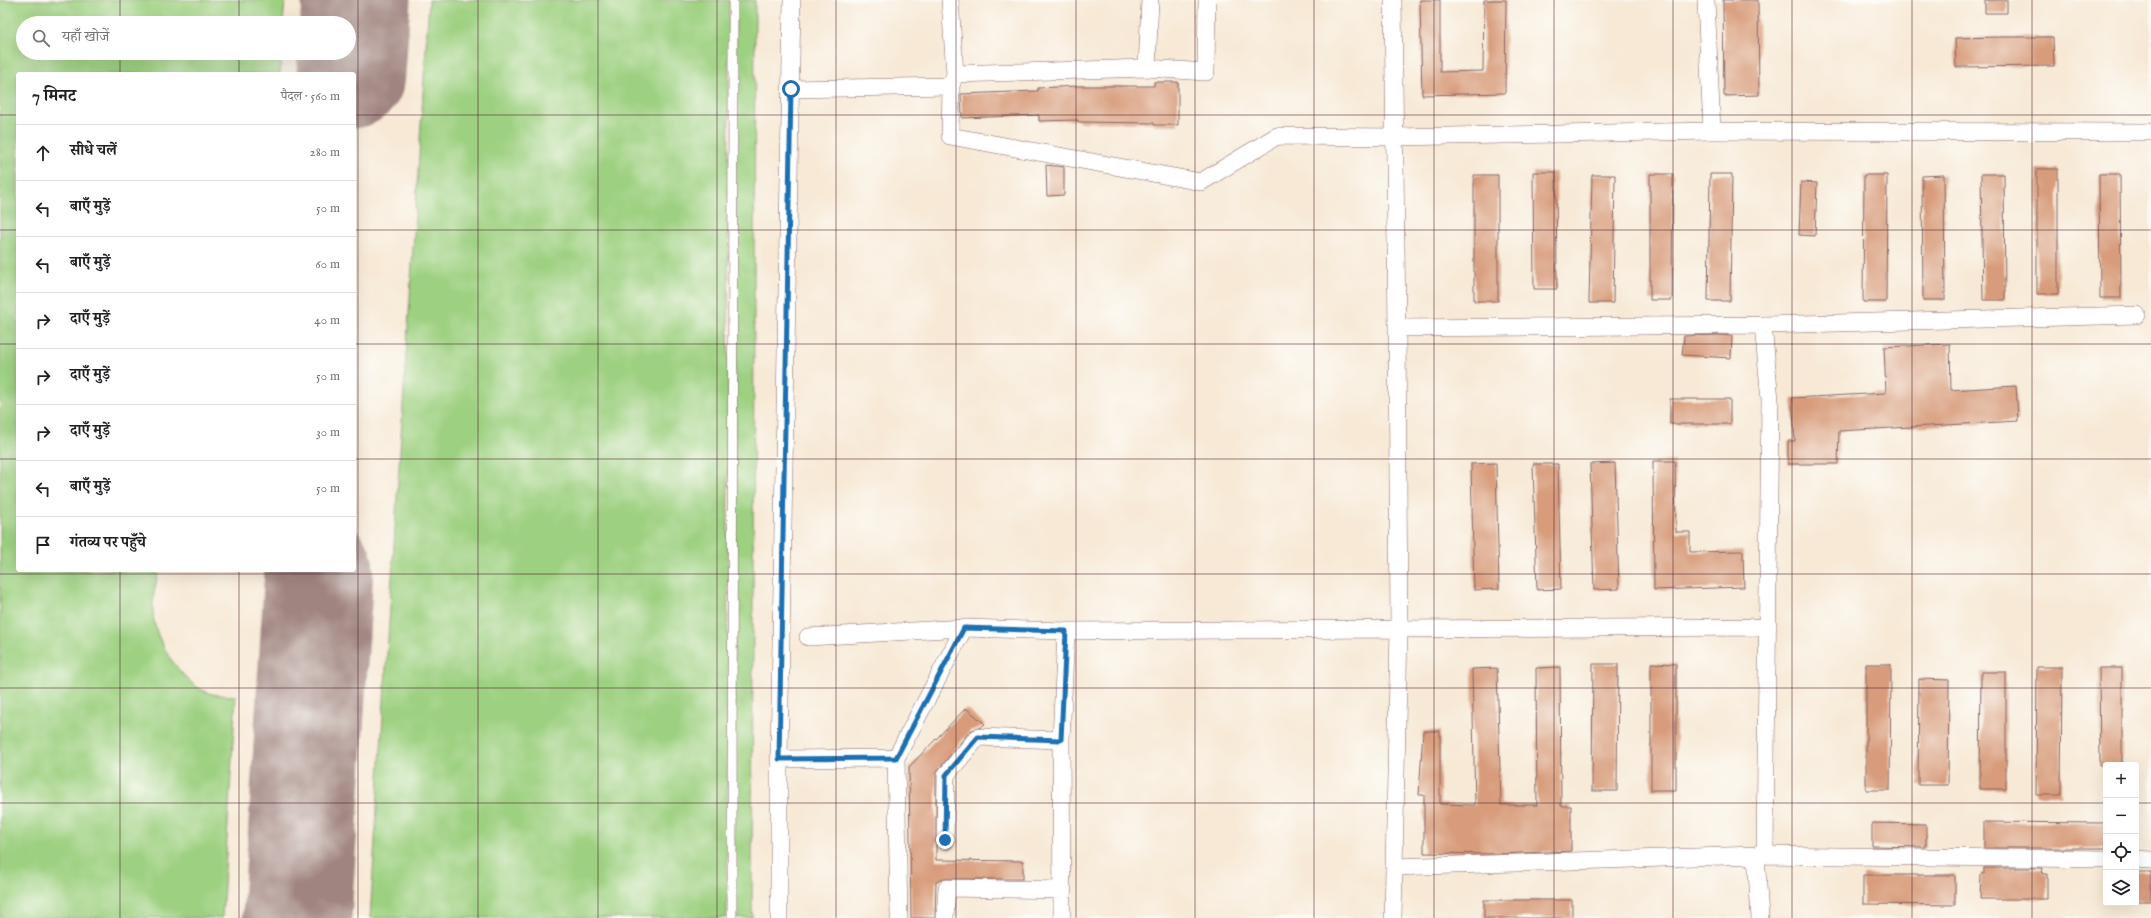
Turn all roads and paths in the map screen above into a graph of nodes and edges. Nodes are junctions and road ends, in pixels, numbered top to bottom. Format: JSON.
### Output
{"nodes":[{"id":1,"x":733,"y":0,"type":"edge"},
{"id":2,"x":792,"y":0,"type":"edge"},
{"id":3,"x":950,"y":0,"type":"edge"},
{"id":4,"x":1150,"y":0,"type":"edge"},
{"id":5,"x":1207,"y":0,"type":"edge"},
{"id":6,"x":1392,"y":0,"type":"edge"},
{"id":7,"x":1706,"y":0,"type":"edge"},
{"id":8,"x":1147,"y":68,"type":"junction"},
{"id":9,"x":953,"y":80,"type":"junction"},
{"id":10,"x":791,"y":89,"type":"junction"},
{"id":11,"x":1712,"y":130,"type":"junction"},
{"id":12,"x":2151,"y":132,"type":"edge"},
{"id":13,"x":1394,"y":137,"type":"junction"},
{"id":14,"x":2137,"y":315,"type":"dead end"},
{"id":15,"x":1763,"y":325,"type":"junction"},
{"id":16,"x":1397,"y":328,"type":"junction"},
{"id":17,"x":1768,"y":627,"type":"junction"},
{"id":18,"x":964,"y":628,"type":"junction"},
{"id":19,"x":1399,"y":628,"type":"junction"},
{"id":20,"x":1066,"y":631,"type":"junction"},
{"id":21,"x":808,"y":637,"type":"dead end"},
{"id":22,"x":1061,"y":740,"type":"junction"},
{"id":23,"x":896,"y":758,"type":"junction"},
{"id":24,"x":779,"y":759,"type":"junction"},
{"id":25,"x":945,"y":840,"type":"dead end"},
{"id":26,"x":1756,"y":855,"type":"junction"},
{"id":27,"x":2103,"y":859,"type":"edge"},
{"id":28,"x":2139,"y":859,"type":"edge"},
{"id":29,"x":2151,"y":860,"type":"edge"},
{"id":30,"x":1394,"y":867,"type":"junction"},
{"id":31,"x":1063,"y":890,"type":"junction"},
{"id":32,"x":732,"y":918,"type":"edge"},
{"id":33,"x":779,"y":918,"type":"edge"},
{"id":34,"x":899,"y":918,"type":"edge"},
{"id":35,"x":945,"y":918,"type":"edge"},
{"id":36,"x":1062,"y":918,"type":"edge"},
{"id":37,"x":1393,"y":918,"type":"edge"},
{"id":38,"x":1760,"y":918,"type":"edge"}],
"edges":[{"from":1,"to":32,"type":"lane"},
{"from":2,"to":10,"type":"street"},
{"from":3,"to":9,"type":"street"},
{"from":4,"to":8,"type":"street"},
{"from":5,"to":8,"type":"street"},
{"from":6,"to":13,"type":"street"},
{"from":7,"to":11,"type":"street"},
{"from":8,"to":9,"type":"street"},
{"from":9,"to":10,"type":"street"},
{"from":9,"to":13,"type":"street"},
{"from":10,"to":24,"type":"street"},
{"from":11,"to":12,"type":"street"},
{"from":11,"to":13,"type":"street"},
{"from":13,"to":16,"type":"street"},
{"from":14,"to":15,"type":"street"},
{"from":15,"to":16,"type":"street"},
{"from":15,"to":17,"type":"street"},
{"from":16,"to":19,"type":"street"},
{"from":17,"to":19,"type":"street"},
{"from":17,"to":26,"type":"street"},
{"from":18,"to":20,"type":"street"},
{"from":18,"to":21,"type":"street"},
{"from":18,"to":23,"type":"street"},
{"from":19,"to":20,"type":"street"},
{"from":19,"to":30,"type":"street"},
{"from":20,"to":22,"type":"street"},
{"from":22,"to":25,"type":"street"},
{"from":22,"to":31,"type":"street"},
{"from":23,"to":24,"type":"street"},
{"from":23,"to":34,"type":"street"},
{"from":24,"to":33,"type":"street"},
{"from":26,"to":27,"type":"street"},
{"from":26,"to":30,"type":"street"},
{"from":26,"to":38,"type":"street"},
{"from":28,"to":29,"type":"street"},
{"from":30,"to":37,"type":"street"},
{"from":31,"to":35,"type":"street"},
{"from":31,"to":36,"type":"street"}]}
